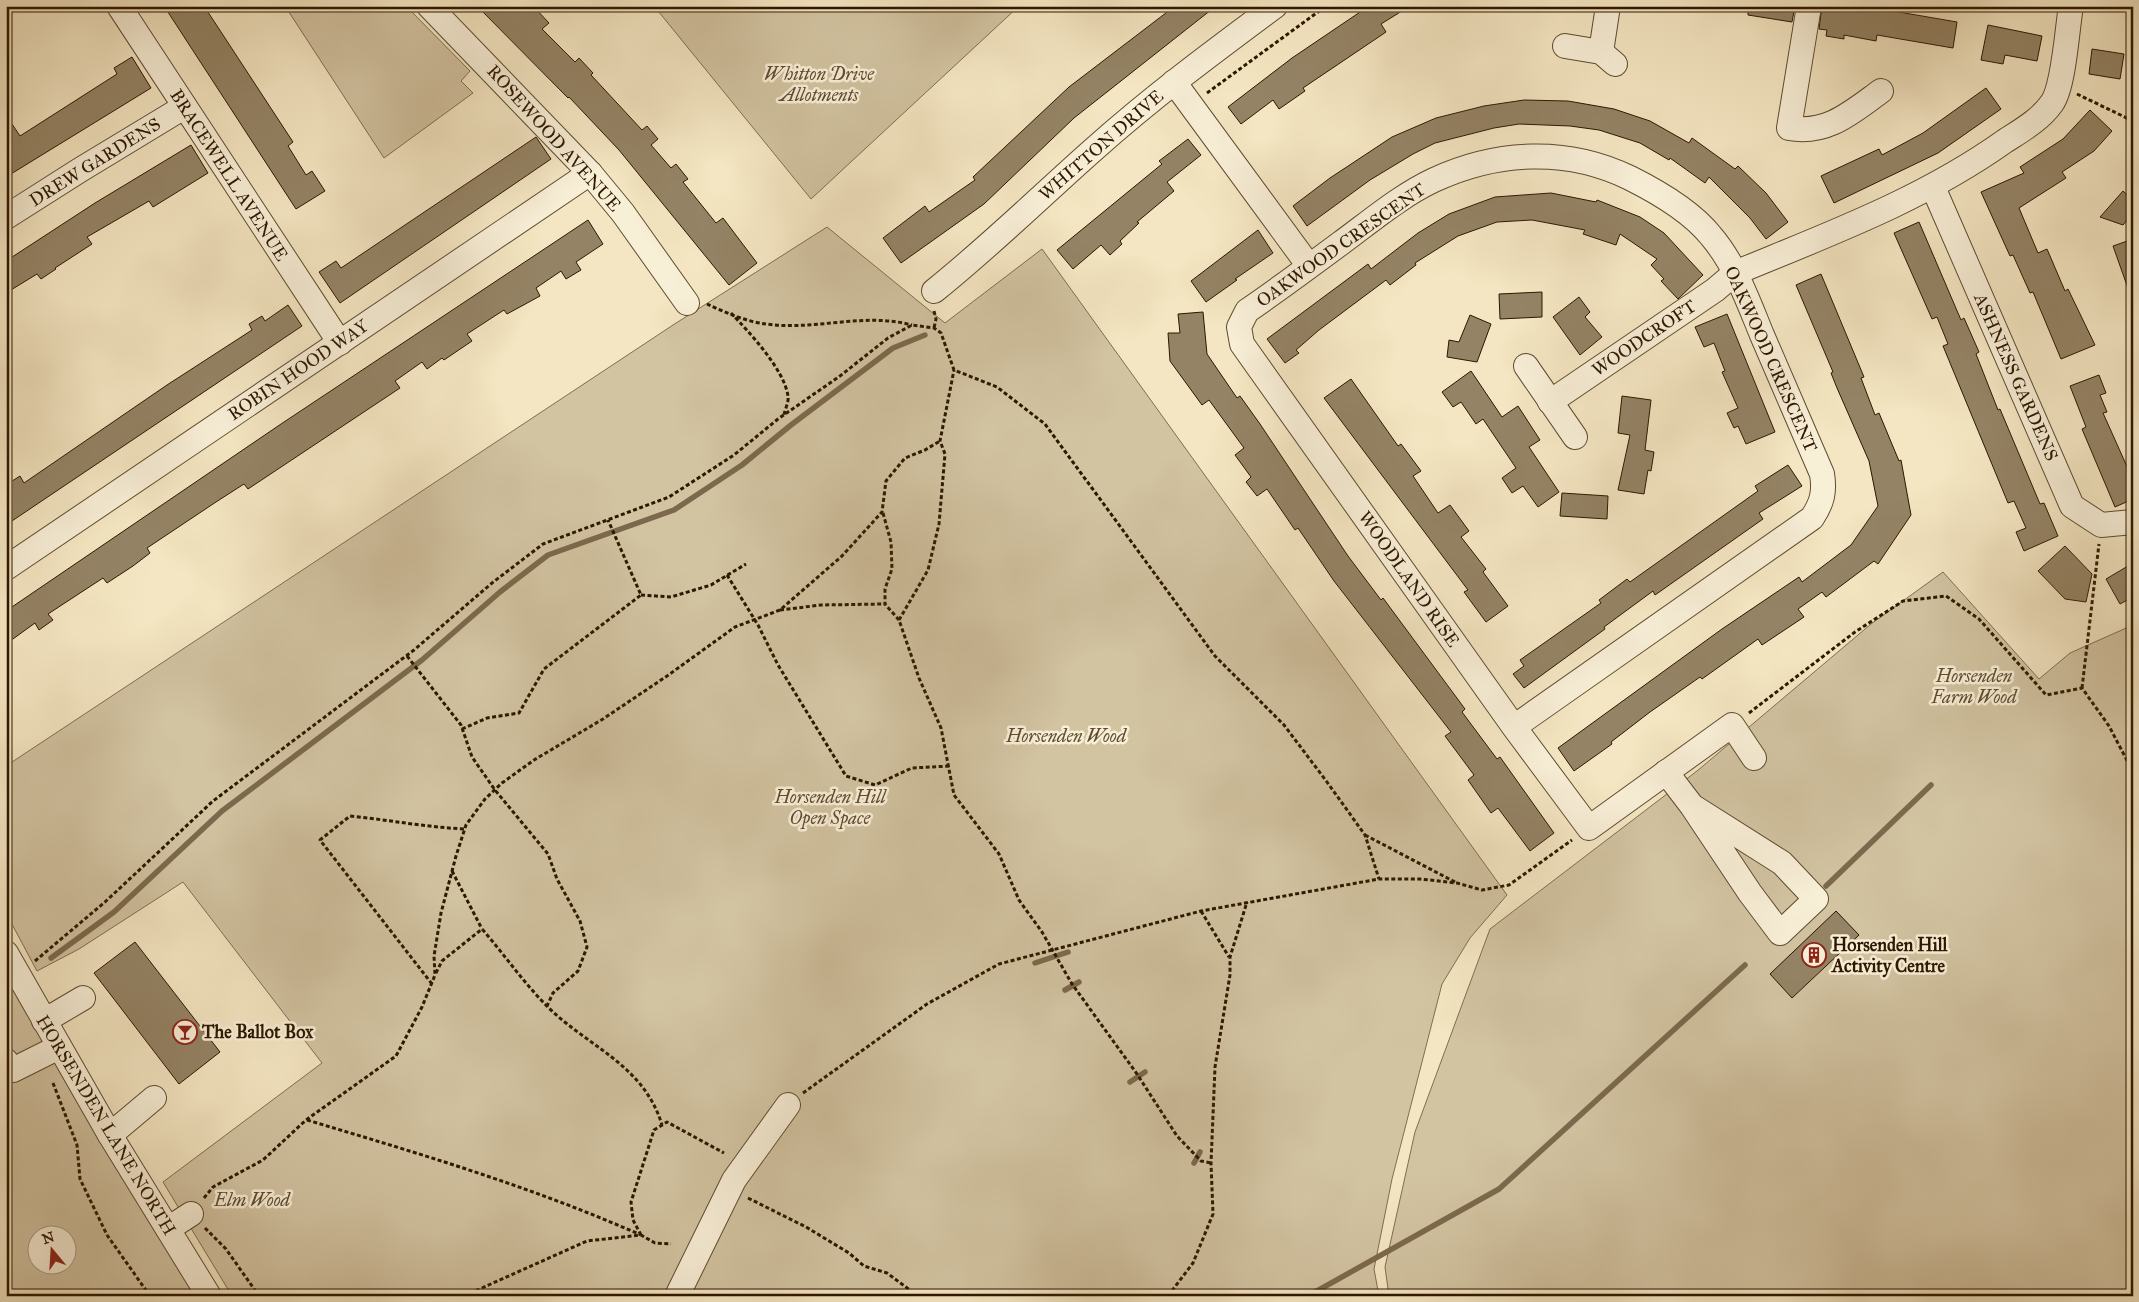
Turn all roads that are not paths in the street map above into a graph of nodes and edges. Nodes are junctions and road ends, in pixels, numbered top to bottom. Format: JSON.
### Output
{"nodes":[{"id":1,"x":118,"y":6,"type":"edge"},
{"id":2,"x":430,"y":6,"type":"edge"},
{"id":3,"x":1275,"y":6,"type":"edge"},
{"id":4,"x":1608,"y":6,"type":"edge"},
{"id":5,"x":1809,"y":6,"type":"edge"},
{"id":6,"x":2071,"y":6,"type":"edge"},
{"id":7,"x":1565,"y":46,"type":"dead end"},
{"id":8,"x":1174,"y":82,"type":"junction"},
{"id":9,"x":1881,"y":91,"type":"dead end"},
{"id":10,"x":184,"y":107,"type":"junction"},
{"id":11,"x":590,"y":173,"type":"junction"},
{"id":12,"x":1933,"y":187,"type":"junction"},
{"id":13,"x":6,"y":217,"type":"edge"},
{"id":14,"x":1310,"y":266,"type":"junction"},
{"id":15,"x":1735,"y":273,"type":"junction"},
{"id":16,"x":934,"y":291,"type":"dead end"},
{"id":17,"x":687,"y":303,"type":"road end"},
{"id":18,"x":1239,"y":327,"type":"joint"},
{"id":19,"x":340,"y":343,"type":"junction"},
{"id":20,"x":1526,"y":366,"type":"dead end"},
{"id":21,"x":1550,"y":402,"type":"junction"},
{"id":22,"x":1575,"y":437,"type":"dead end"},
{"id":23,"x":2133,"y":522,"type":"edge"},
{"id":24,"x":6,"y":568,"type":"edge"},
{"id":25,"x":1514,"y":727,"type":"junction"},
{"id":26,"x":1754,"y":758,"type":"dead end"},
{"id":27,"x":1666,"y":772,"type":"junction"},
{"id":28,"x":1692,"y":806,"type":"junction"},
{"id":29,"x":6,"y":953,"type":"edge"},
{"id":30,"x":83,"y":998,"type":"dead end"},
{"id":31,"x":44,"y":1021,"type":"junction"},
{"id":32,"x":49,"y":1052,"type":"junction"},
{"id":33,"x":6,"y":1062,"type":"edge"},
{"id":34,"x":154,"y":1098,"type":"dead end"},
{"id":35,"x":788,"y":1105,"type":"road end"},
{"id":36,"x":110,"y":1135,"type":"junction"},
{"id":37,"x":191,"y":1214,"type":"road end"},
{"id":38,"x":168,"y":1229,"type":"junction"},
{"id":39,"x":209,"y":1296,"type":"edge"},
{"id":40,"x":677,"y":1296,"type":"edge"}],
"edges":[{"from":1,"to":10,"type":"street","name":"BRACEWELL AVENUE"},
{"from":2,"to":11,"type":"street","name":"ROSEWOOD AVENUE"},
{"from":3,"to":8,"type":"street","name":"WHITTON DRIVE"},
{"from":4,"to":7,"type":"street"},
{"from":5,"to":9,"type":"street"},
{"from":6,"to":12,"type":"street"},
{"from":8,"to":14,"type":"street"},
{"from":8,"to":16,"type":"street","name":"WHITTON DRIVE"},
{"from":10,"to":13,"type":"street","name":"DREW GARDENS"},
{"from":10,"to":19,"type":"street","name":"BRACEWELL AVENUE"},
{"from":11,"to":17,"type":"street","name":"ROSEWOOD AVENUE"},
{"from":11,"to":19,"type":"street","name":"ROBIN HOOD WAY"},
{"from":12,"to":15,"type":"street"},
{"from":12,"to":23,"type":"street","name":"ASHNESS GARDENS"},
{"from":14,"to":15,"type":"street","name":"OAKWOOD CRESCENT"},
{"from":14,"to":18,"type":"street","name":"OAKWOOD CRESCENT"},
{"from":15,"to":21,"type":"street","name":"WOODCROFT"},
{"from":15,"to":25,"type":"street","name":"OAKWOOD CRESCENT"},
{"from":18,"to":25,"type":"street","name":"WOODLAND RISE"},
{"from":19,"to":24,"type":"street","name":"ROBIN HOOD WAY"},
{"from":20,"to":21,"type":"street"},
{"from":21,"to":22,"type":"street"},
{"from":25,"to":27,"type":"street","name":"WOODLAND RISE"},
{"from":26,"to":27,"type":"street"},
{"from":27,"to":28,"type":"street"},
{"from":28,"to":28,"type":"street"},
{"from":29,"to":31,"type":"street","name":"HORSENDEN LANE NORTH"},
{"from":30,"to":31,"type":"street"},
{"from":31,"to":32,"type":"street","name":"HORSENDEN LANE NORTH"},
{"from":32,"to":33,"type":"street"},
{"from":32,"to":36,"type":"street","name":"HORSENDEN LANE NORTH"},
{"from":34,"to":36,"type":"street"},
{"from":35,"to":40,"type":"street"},
{"from":36,"to":38,"type":"street","name":"HORSENDEN LANE NORTH"},
{"from":37,"to":38,"type":"street"},
{"from":38,"to":39,"type":"street","name":"HORSENDEN LANE NORTH"}]}
